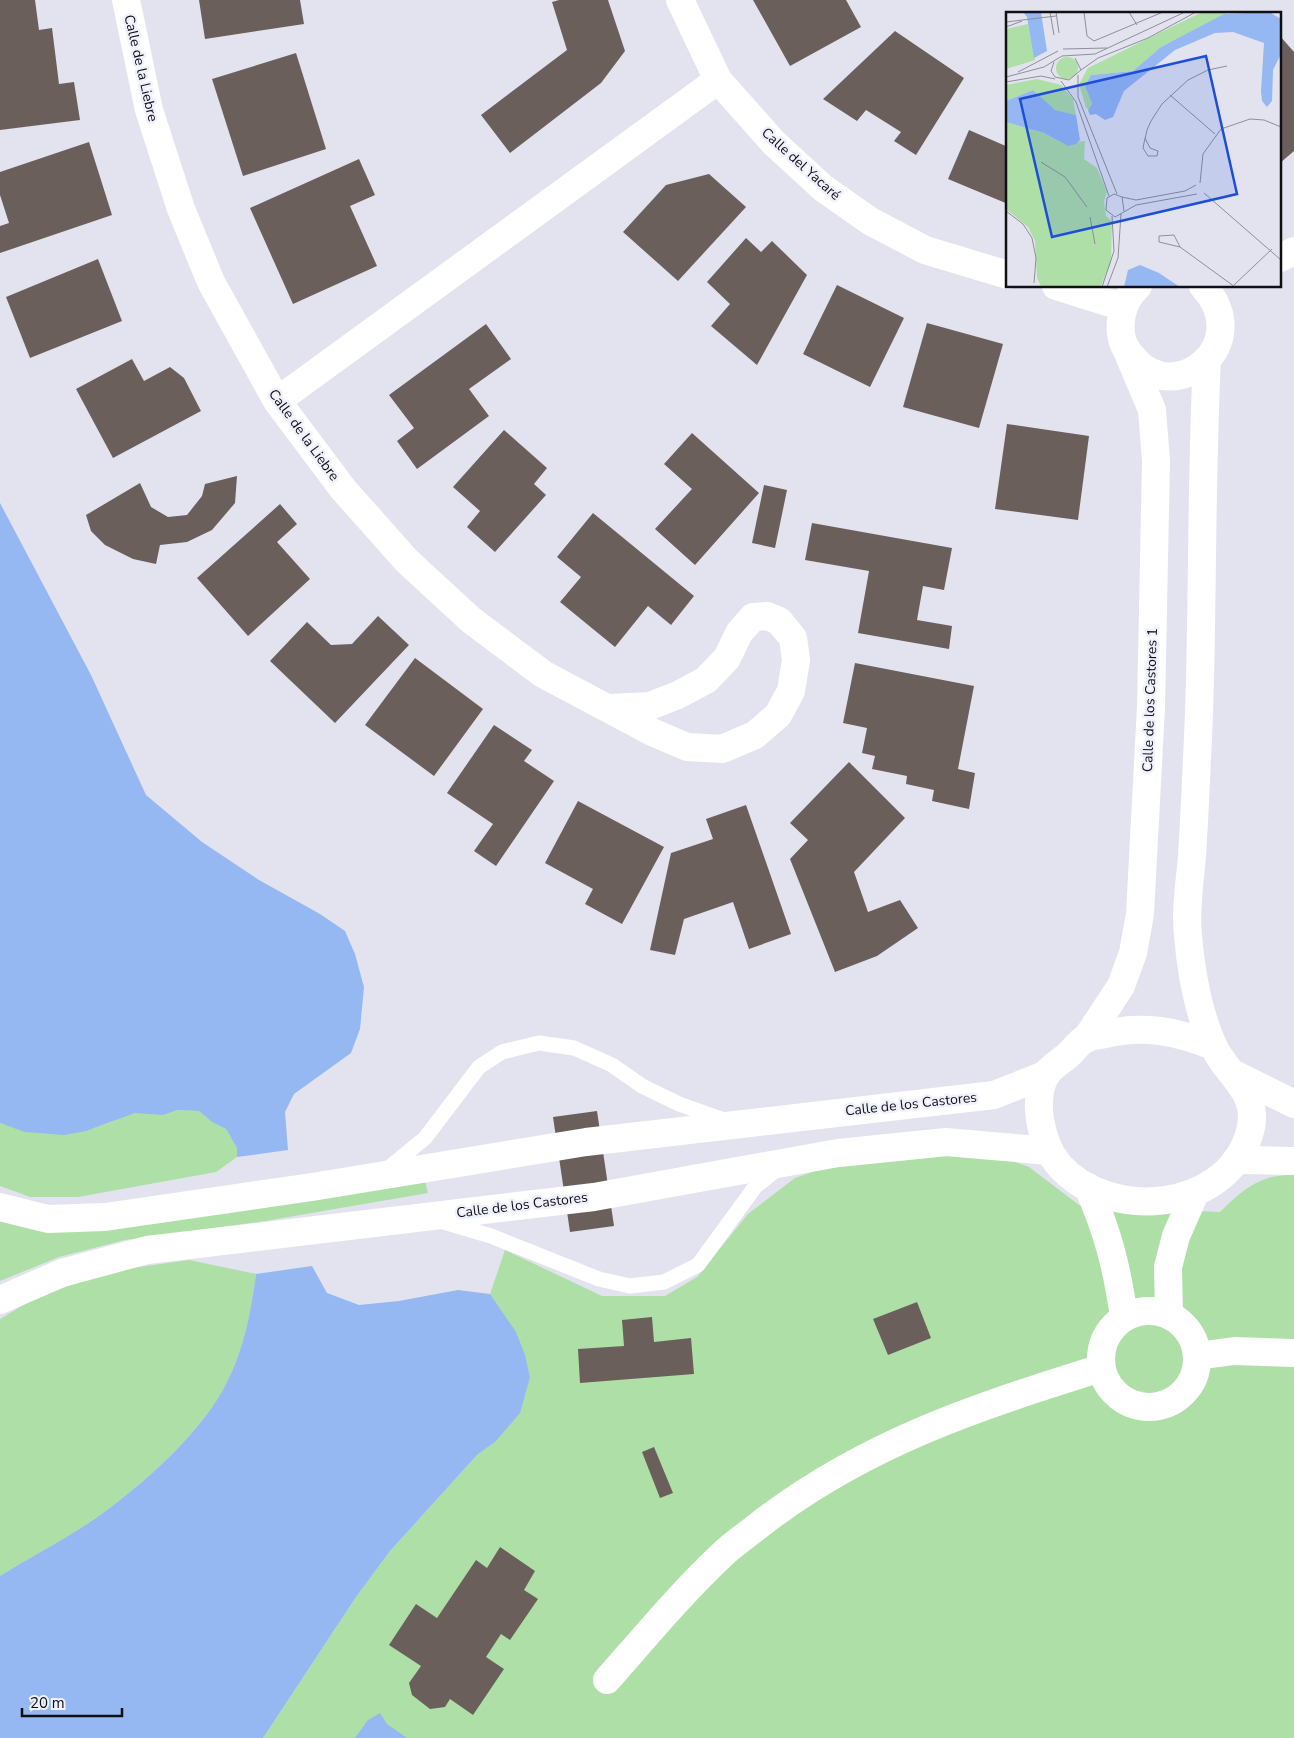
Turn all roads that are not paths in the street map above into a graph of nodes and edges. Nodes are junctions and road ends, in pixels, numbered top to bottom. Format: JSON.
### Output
{"nodes":[{"id":1,"x":126,"y":0,"type":"edge"},
{"id":2,"x":680,"y":0,"type":"edge"},
{"id":3,"x":718,"y":80,"type":"junction"},
{"id":4,"x":1294,"y":251,"type":"edge"},
{"id":5,"x":1282,"y":257,"type":"edge"},
{"id":6,"x":1006,"y":274,"type":"edge"},
{"id":7,"x":1070,"y":288,"type":"edge"},
{"id":8,"x":1217,"y":290,"type":"edge"},
{"id":9,"x":1131,"y":297,"type":"edge"},
{"id":10,"x":1128,"y":353,"type":"junction"},
{"id":11,"x":1207,"y":360,"type":"junction"},
{"id":12,"x":277,"y":401,"type":"junction"},
{"id":13,"x":609,"y":708,"type":"junction"},
{"id":14,"x":1086,"y":1038,"type":"junction"},
{"id":15,"x":1213,"y":1046,"type":"junction"},
{"id":16,"x":1047,"y":1074,"type":"junction"},
{"id":17,"x":1236,"y":1075,"type":"junction"},
{"id":18,"x":1294,"y":1104,"type":"edge"},
{"id":19,"x":735,"y":1124,"type":"junction"},
{"id":20,"x":1049,"y":1151,"type":"junction"},
{"id":21,"x":1236,"y":1160,"type":"junction"},
{"id":22,"x":1294,"y":1160,"type":"edge"},
{"id":23,"x":786,"y":1163,"type":"junction"},
{"id":24,"x":378,"y":1176,"type":"junction"},
{"id":25,"x":1088,"y":1187,"type":"junction"},
{"id":26,"x":1195,"y":1192,"type":"junction"},
{"id":27,"x":0,"y":1207,"type":"edge"},
{"id":28,"x":424,"y":1217,"type":"junction"},
{"id":29,"x":0,"y":1300,"type":"edge"},
{"id":30,"x":1169,"y":1315,"type":"junction"},
{"id":31,"x":1124,"y":1317,"type":"junction"},
{"id":32,"x":1294,"y":1354,"type":"edge"},
{"id":33,"x":1197,"y":1356,"type":"junction"},
{"id":34,"x":1101,"y":1368,"type":"junction"},
{"id":35,"x":607,"y":1680,"type":"dead end"}],
"edges":[{"from":1,"to":12,"type":"street","name":"Calle de la Liebre"},
{"from":2,"to":3,"type":"street","name":"Calle del Yacaré"},
{"from":3,"to":6,"type":"street","name":"Calle del Yacaré"},
{"from":3,"to":12,"type":"street"},
{"from":4,"to":5,"type":"street"},
{"from":7,"to":9,"type":"street"},
{"from":8,"to":11,"type":"street"},
{"from":9,"to":10,"type":"street","name":"Calle de los Castores 1"},
{"from":10,"to":11,"type":"street"},
{"from":10,"to":14,"type":"street","name":"Calle de los Castores 1"},
{"from":11,"to":15,"type":"street"},
{"from":12,"to":13,"type":"street","name":"Calle de la Liebre"},
{"from":13,"to":13,"type":"street","name":"Calle de la Liebre"},
{"from":14,"to":15,"type":"street"},
{"from":14,"to":16,"type":"street","name":"Calle de los Castores 1"},
{"from":15,"to":17,"type":"street"},
{"from":16,"to":19,"type":"street","name":"Calle de los Castores"},
{"from":16,"to":20,"type":"street"},
{"from":17,"to":18,"type":"street"},
{"from":17,"to":21,"type":"street"},
{"from":19,"to":24,"type":"street","name":"Calle de los Castores"},
{"from":19,"to":24,"type":"lane"},
{"from":20,"to":23,"type":"street","name":"Calle de los Castores"},
{"from":20,"to":25,"type":"street"},
{"from":21,"to":22,"type":"street"},
{"from":21,"to":26,"type":"street"},
{"from":23,"to":28,"type":"street","name":"Calle de los Castores"},
{"from":23,"to":28,"type":"lane"},
{"from":24,"to":27,"type":"street","name":"Calle de los Castores"},
{"from":25,"to":26,"type":"street"},
{"from":25,"to":31,"type":"street"},
{"from":26,"to":30,"type":"street"},
{"from":28,"to":29,"type":"street","name":"Calle de los Castores"},
{"from":30,"to":31,"type":"street"},
{"from":30,"to":33,"type":"street"},
{"from":31,"to":34,"type":"street"},
{"from":32,"to":33,"type":"street"},
{"from":33,"to":34,"type":"street"},
{"from":34,"to":35,"type":"street"}]}
